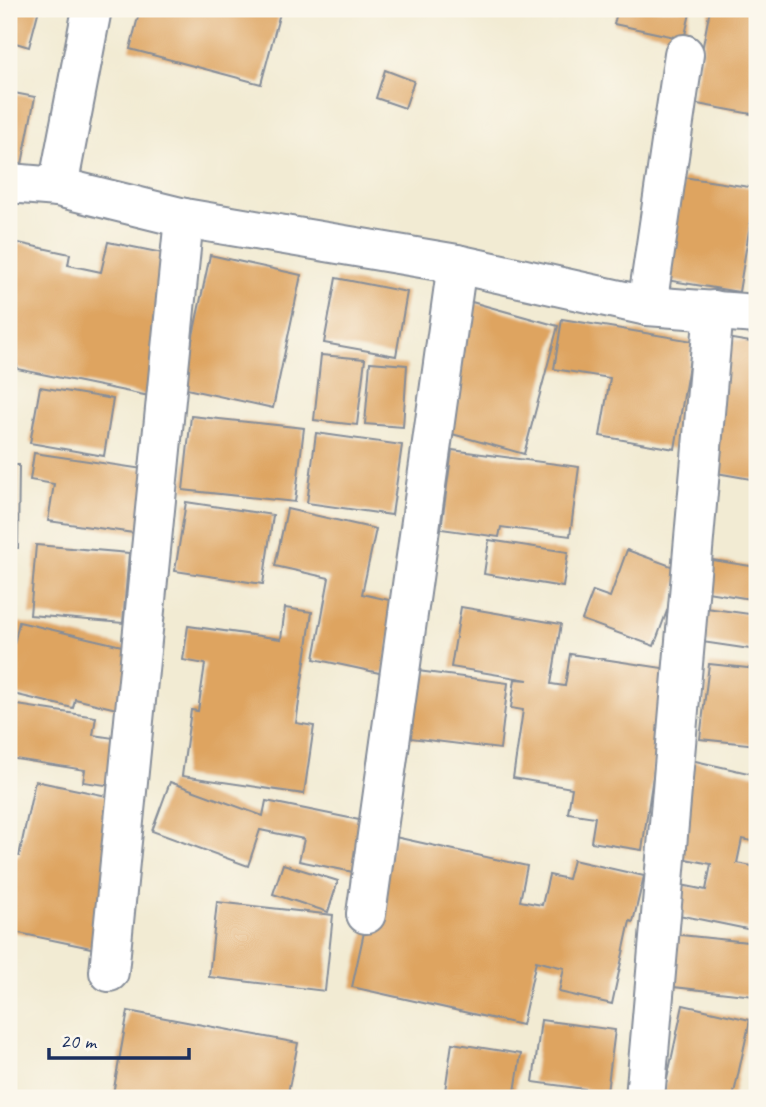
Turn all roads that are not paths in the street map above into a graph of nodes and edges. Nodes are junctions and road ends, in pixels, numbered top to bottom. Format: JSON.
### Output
{"nodes":[{"id":1,"x":92,"y":9,"type":"edge"},
{"id":2,"x":684,"y":54,"type":"dead end"},
{"id":3,"x":9,"y":183,"type":"edge"},
{"id":4,"x":58,"y":187,"type":"junction"},
{"id":5,"x":184,"y":218,"type":"junction"},
{"id":6,"x":457,"y":264,"type":"junction"},
{"id":7,"x":647,"y":306,"type":"junction"},
{"id":8,"x":714,"y":310,"type":"junction"},
{"id":9,"x":757,"y":314,"type":"edge"},
{"id":10,"x":366,"y":914,"type":"dead end"},
{"id":11,"x":109,"y":972,"type":"dead end"},
{"id":12,"x":645,"y":1098,"type":"edge"}],
"edges":[{"from":1,"to":4,"type":"street"},
{"from":2,"to":7,"type":"street"},
{"from":3,"to":4,"type":"street"},
{"from":4,"to":5,"type":"street"},
{"from":5,"to":6,"type":"street"},
{"from":5,"to":11,"type":"street"},
{"from":6,"to":7,"type":"street"},
{"from":6,"to":10,"type":"street"},
{"from":7,"to":8,"type":"street"},
{"from":8,"to":9,"type":"street"},
{"from":8,"to":12,"type":"street"}]}
